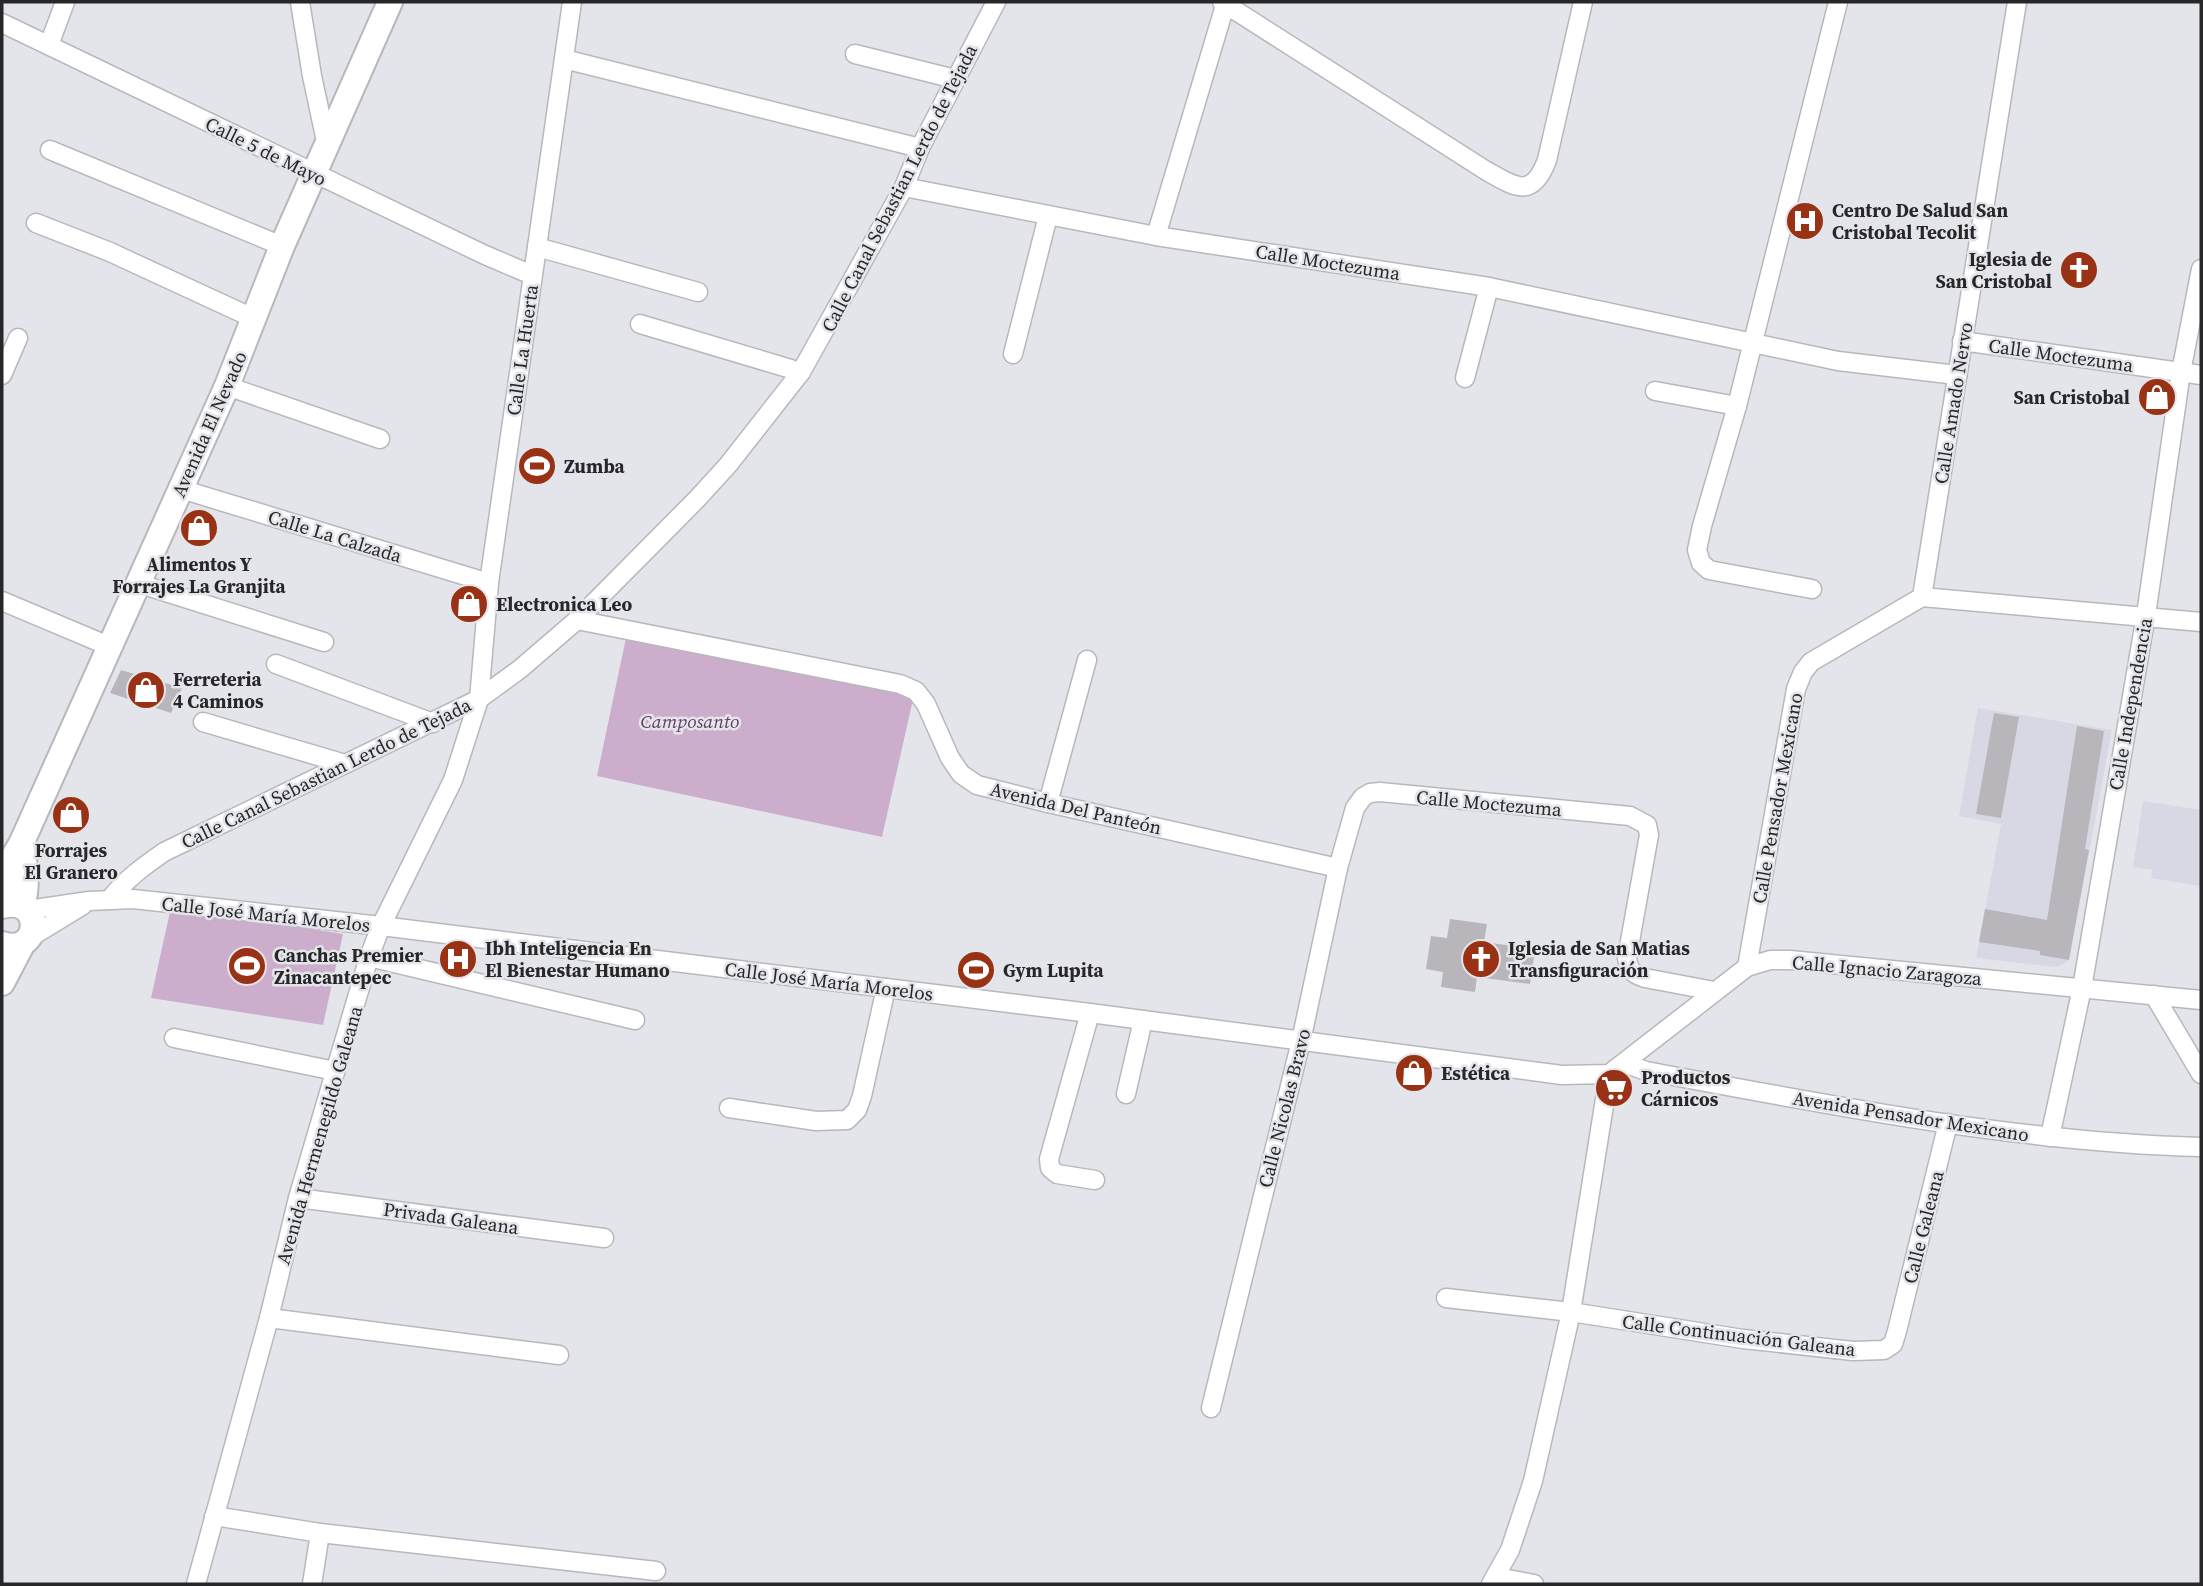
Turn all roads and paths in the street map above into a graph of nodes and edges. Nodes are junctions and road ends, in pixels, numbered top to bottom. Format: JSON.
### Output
{"nodes":[{"id":1,"x":65,"y":2,"type":"edge"},
{"id":2,"x":300,"y":2,"type":"edge"},
{"id":3,"x":390,"y":2,"type":"edge"},
{"id":4,"x":572,"y":2,"type":"edge"},
{"id":5,"x":996,"y":2,"type":"edge"},
{"id":6,"x":1225,"y":2,"type":"edge"},
{"id":7,"x":1583,"y":2,"type":"edge"},
{"id":8,"x":1838,"y":2,"type":"edge"},
{"id":9,"x":2017,"y":2,"type":"edge"},
{"id":10,"x":2,"y":23,"type":"edge"},
{"id":11,"x":49,"y":45,"type":"junction"},
{"id":12,"x":855,"y":54,"type":"dead end"},
{"id":13,"x":564,"y":59,"type":"junction"},
{"id":14,"x":955,"y":79,"type":"junction"},
{"id":15,"x":327,"y":146,"type":"junction"},
{"id":16,"x":920,"y":148,"type":"junction"},
{"id":17,"x":50,"y":150,"type":"dead end"},
{"id":18,"x":315,"y":174,"type":"junction"},
{"id":19,"x":904,"y":187,"type":"junction"},
{"id":20,"x":1048,"y":216,"type":"junction"},
{"id":21,"x":36,"y":223,"type":"dead end"},
{"id":22,"x":1156,"y":236,"type":"junction"},
{"id":23,"x":282,"y":246,"type":"junction"},
{"id":24,"x":537,"y":247,"type":"junction"},
{"id":25,"x":2201,"y":269,"type":"edge"},
{"id":26,"x":532,"y":275,"type":"junction"},
{"id":27,"x":1489,"y":287,"type":"junction"},
{"id":28,"x":698,"y":292,"type":"dead end"},
{"id":29,"x":254,"y":319,"type":"junction"},
{"id":30,"x":640,"y":324,"type":"dead end"},
{"id":31,"x":18,"y":338,"type":"dead end"},
{"id":32,"x":1962,"y":341,"type":"junction"},
{"id":33,"x":1751,"y":342,"type":"junction"},
{"id":34,"x":1013,"y":354,"type":"dead end"},
{"id":35,"x":801,"y":372,"type":"junction"},
{"id":36,"x":2181,"y":372,"type":"junction"},
{"id":37,"x":1957,"y":375,"type":"junction"},
{"id":38,"x":2,"y":376,"type":"edge"},
{"id":39,"x":2201,"y":376,"type":"edge"},
{"id":40,"x":1465,"y":378,"type":"dead end"},
{"id":41,"x":227,"y":386,"type":"junction"},
{"id":42,"x":1655,"y":391,"type":"dead end"},
{"id":43,"x":1737,"y":406,"type":"junction"},
{"id":44,"x":380,"y":439,"type":"dead end"},
{"id":45,"x":181,"y":489,"type":"junction"},
{"id":46,"x":137,"y":583,"type":"junction"},
{"id":47,"x":489,"y":583,"type":"junction"},
{"id":48,"x":1812,"y":589,"type":"dead end"},
{"id":49,"x":1922,"y":597,"type":"junction"},
{"id":50,"x":2,"y":601,"type":"edge"},
{"id":51,"x":2146,"y":615,"type":"junction"},
{"id":52,"x":577,"y":620,"type":"junction"},
{"id":53,"x":2201,"y":622,"type":"edge"},
{"id":54,"x":324,"y":642,"type":"dead end"},
{"id":55,"x":111,"y":647,"type":"junction"},
{"id":56,"x":1087,"y":660,"type":"dead end"},
{"id":57,"x":276,"y":664,"type":"dead end"},
{"id":58,"x":479,"y":699,"type":"junction"},
{"id":59,"x":203,"y":722,"type":"dead end"},
{"id":60,"x":433,"y":723,"type":"junction"},
{"id":61,"x":345,"y":764,"type":"junction"},
{"id":62,"x":1048,"y":803,"type":"junction"},
{"id":63,"x":1354,"y":808,"type":"joint"},
{"id":64,"x":21,"y":844,"type":"junction"},
{"id":65,"x":1338,"y":868,"type":"junction"},
{"id":66,"x":2,"y":888,"type":"edge"},
{"id":67,"x":110,"y":899,"type":"junction"},
{"id":68,"x":89,"y":901,"type":"junction"},
{"id":69,"x":17,"y":907,"type":"edge"},
{"id":70,"x":381,"y":926,"type":"junction"},
{"id":71,"x":18,"y":941,"type":"edge"},
{"id":72,"x":369,"y":957,"type":"junction"},
{"id":73,"x":1747,"y":967,"type":"junction"},
{"id":74,"x":2,"y":983,"type":"edge"},
{"id":75,"x":886,"y":988,"type":"junction"},
{"id":76,"x":2082,"y":988,"type":"junction"},
{"id":77,"x":1714,"y":991,"type":"junction"},
{"id":78,"x":2154,"y":995,"type":"junction"},
{"id":79,"x":2201,"y":1000,"type":"edge"},
{"id":80,"x":1090,"y":1013,"type":"junction"},
{"id":81,"x":635,"y":1020,"type":"dead end"},
{"id":82,"x":1143,"y":1020,"type":"junction"},
{"id":83,"x":174,"y":1038,"type":"dead end"},
{"id":84,"x":1301,"y":1041,"type":"junction"},
{"id":85,"x":1624,"y":1063,"type":"junction"},
{"id":86,"x":335,"y":1071,"type":"junction"},
{"id":87,"x":1609,"y":1074,"type":"junction"},
{"id":88,"x":2201,"y":1074,"type":"edge"},
{"id":89,"x":1126,"y":1094,"type":"dead end"},
{"id":90,"x":729,"y":1108,"type":"dead end"},
{"id":91,"x":1948,"y":1123,"type":"junction"},
{"id":92,"x":2050,"y":1137,"type":"junction"},
{"id":93,"x":2201,"y":1147,"type":"edge"},
{"id":94,"x":1095,"y":1180,"type":"dead end"},
{"id":95,"x":298,"y":1198,"type":"junction"},
{"id":96,"x":604,"y":1238,"type":"dead end"},
{"id":97,"x":1446,"y":1298,"type":"dead end"},
{"id":98,"x":1571,"y":1312,"type":"junction"},
{"id":99,"x":269,"y":1318,"type":"junction"},
{"id":100,"x":1897,"y":1331,"type":"joint"},
{"id":101,"x":559,"y":1354,"type":"dead end"},
{"id":102,"x":1211,"y":1408,"type":"dead end"},
{"id":103,"x":214,"y":1516,"type":"junction"},
{"id":104,"x":320,"y":1533,"type":"junction"},
{"id":105,"x":656,"y":1571,"type":"dead end"},
{"id":106,"x":1494,"y":1581,"type":"edge"},
{"id":107,"x":196,"y":1584,"type":"edge"},
{"id":108,"x":312,"y":1584,"type":"edge"},
{"id":109,"x":1534,"y":1584,"type":"edge"}],
"edges":[{"from":1,"to":11,"type":"street"},
{"from":2,"to":15,"type":"street"},
{"from":3,"to":15,"type":"street","name":"Avenida El Nevado"},
{"from":4,"to":13,"type":"street","name":"Calle La Huerta"},
{"from":5,"to":14,"type":"street","name":"Calle Canal Sebastian Lerdo de Tejada"},
{"from":6,"to":7,"type":"street"},
{"from":6,"to":22,"type":"street"},
{"from":8,"to":33,"type":"street"},
{"from":9,"to":32,"type":"street","name":"Calle Amado Nervo"},
{"from":10,"to":11,"type":"street","name":"Calle 5 de Mayo"},
{"from":11,"to":18,"type":"street","name":"Calle 5 de Mayo"},
{"from":12,"to":14,"type":"street"},
{"from":13,"to":16,"type":"street"},
{"from":13,"to":24,"type":"street","name":"Calle La Huerta"},
{"from":14,"to":16,"type":"street","name":"Calle Canal Sebastian Lerdo de Tejada"},
{"from":15,"to":18,"type":"street","name":"Avenida El Nevado"},
{"from":16,"to":19,"type":"street","name":"Calle Canal Sebastian Lerdo de Tejada"},
{"from":17,"to":23,"type":"street"},
{"from":18,"to":23,"type":"street","name":"Avenida El Nevado"},
{"from":18,"to":26,"type":"street","name":"Calle 5 de Mayo"},
{"from":19,"to":20,"type":"street","name":"Calle Moctezuma"},
{"from":19,"to":35,"type":"street","name":"Calle Canal Sebastian Lerdo de Tejada"},
{"from":20,"to":22,"type":"street","name":"Calle Moctezuma"},
{"from":20,"to":34,"type":"street"},
{"from":21,"to":29,"type":"street"},
{"from":22,"to":27,"type":"street","name":"Calle Moctezuma"},
{"from":23,"to":29,"type":"street","name":"Avenida El Nevado"},
{"from":24,"to":26,"type":"street","name":"Calle La Huerta"},
{"from":24,"to":28,"type":"street"},
{"from":25,"to":36,"type":"street","name":"Calle Independencia"},
{"from":26,"to":47,"type":"street","name":"Calle La Huerta"},
{"from":27,"to":33,"type":"street","name":"Calle Moctezuma"},
{"from":27,"to":40,"type":"street"},
{"from":29,"to":41,"type":"street","name":"Avenida El Nevado"},
{"from":30,"to":35,"type":"street"},
{"from":31,"to":38,"type":"street"},
{"from":32,"to":36,"type":"street","name":"Calle Moctezuma"},
{"from":32,"to":37,"type":"street","name":"Calle Amado Nervo"},
{"from":33,"to":37,"type":"street","name":"Calle Moctezuma"},
{"from":33,"to":43,"type":"street"},
{"from":35,"to":52,"type":"street","name":"Calle Canal Sebastian Lerdo de Tejada"},
{"from":36,"to":39,"type":"street","name":"Calle Moctezuma"},
{"from":36,"to":51,"type":"street","name":"Calle Independencia"},
{"from":37,"to":49,"type":"street","name":"Calle Amado Nervo"},
{"from":41,"to":44,"type":"street"},
{"from":41,"to":45,"type":"street","name":"Avenida El Nevado"},
{"from":42,"to":43,"type":"street"},
{"from":43,"to":48,"type":"street"},
{"from":45,"to":46,"type":"street","name":"Avenida El Nevado"},
{"from":45,"to":47,"type":"street","name":"Calle La Calzada"},
{"from":46,"to":54,"type":"street"},
{"from":46,"to":55,"type":"street","name":"Avenida El Nevado"},
{"from":47,"to":58,"type":"street","name":"Calle La Huerta"},
{"from":49,"to":51,"type":"street"},
{"from":49,"to":73,"type":"street","name":"Calle Pensador Mexicano"},
{"from":50,"to":55,"type":"street"},
{"from":51,"to":53,"type":"street"},
{"from":51,"to":76,"type":"street","name":"Calle Independencia"},
{"from":52,"to":58,"type":"street","name":"Calle Canal Sebastian Lerdo de Tejada"},
{"from":52,"to":62,"type":"street","name":"Avenida Del Panteón"},
{"from":55,"to":64,"type":"street","name":"Avenida El Nevado"},
{"from":56,"to":62,"type":"street"},
{"from":57,"to":60,"type":"street"},
{"from":58,"to":60,"type":"street","name":"Calle Canal Sebastian Lerdo de Tejada"},
{"from":58,"to":70,"type":"street","name":"Avenida Hermenegildo Galeana"},
{"from":59,"to":61,"type":"street"},
{"from":60,"to":61,"type":"street","name":"Calle Canal Sebastian Lerdo de Tejada"},
{"from":61,"to":67,"type":"street","name":"Calle Canal Sebastian Lerdo de Tejada"},
{"from":62,"to":65,"type":"street","name":"Avenida Del Panteón"},
{"from":63,"to":65,"type":"street","name":"Calle Nicolas Bravo"},
{"from":63,"to":77,"type":"street","name":"Calle Moctezuma"},
{"from":64,"to":66,"type":"street","name":"Avenida El Nevado"},
{"from":64,"to":69,"type":"street"},
{"from":65,"to":84,"type":"street","name":"Calle Nicolas Bravo"},
{"from":67,"to":68,"type":"street","name":"Calle José María Morelos"},
{"from":67,"to":70,"type":"street","name":"Calle José María Morelos"},
{"from":68,"to":69,"type":"street","name":"Calle José María Morelos"},
{"from":68,"to":71,"type":"street","name":"Calle José María Morelos"},
{"from":69,"to":71,"type":"street"},
{"from":70,"to":72,"type":"street","name":"Avenida Hermenegildo Galeana"},
{"from":70,"to":75,"type":"street","name":"Calle José María Morelos"},
{"from":71,"to":74,"type":"street"},
{"from":72,"to":81,"type":"street"},
{"from":72,"to":86,"type":"street","name":"Avenida Hermenegildo Galeana"},
{"from":73,"to":76,"type":"street","name":"Calle Ignacio Zaragoza"},
{"from":73,"to":77,"type":"street","name":"Calle Ignacio Zaragoza"},
{"from":75,"to":80,"type":"street","name":"Calle José María Morelos"},
{"from":75,"to":90,"type":"street"},
{"from":76,"to":78,"type":"street","name":"Calle Ignacio Zaragoza"},
{"from":76,"to":92,"type":"street","name":"Calle Independencia"},
{"from":77,"to":85,"type":"street","name":"Calle Ignacio Zaragoza"},
{"from":78,"to":79,"type":"street","name":"Calle Ignacio Zaragoza"},
{"from":78,"to":88,"type":"street"},
{"from":80,"to":82,"type":"street","name":"Calle José María Morelos"},
{"from":80,"to":94,"type":"street"},
{"from":82,"to":84,"type":"street","name":"Calle José María Morelos"},
{"from":82,"to":89,"type":"street"},
{"from":83,"to":86,"type":"street"},
{"from":84,"to":87,"type":"street","name":"Calle José María Morelos"},
{"from":84,"to":102,"type":"street","name":"Calle Nicolas Bravo"},
{"from":85,"to":87,"type":"street","name":"Calle Ignacio Zaragoza"},
{"from":85,"to":91,"type":"street","name":"Avenida Pensador Mexicano"},
{"from":86,"to":95,"type":"street","name":"Avenida Hermenegildo Galeana"},
{"from":87,"to":98,"type":"street"},
{"from":91,"to":92,"type":"street","name":"Avenida Pensador Mexicano"},
{"from":91,"to":100,"type":"street","name":"Calle Galeana"},
{"from":92,"to":93,"type":"street","name":"Avenida Pensador Mexicano"},
{"from":95,"to":96,"type":"street","name":"Privada Galeana"},
{"from":95,"to":99,"type":"street","name":"Avenida Hermenegildo Galeana"},
{"from":97,"to":98,"type":"street"},
{"from":98,"to":100,"type":"street","name":"Calle Continuación Galeana"},
{"from":98,"to":106,"type":"street"},
{"from":99,"to":101,"type":"street"},
{"from":99,"to":103,"type":"street","name":"Avenida Hermenegildo Galeana"},
{"from":103,"to":104,"type":"street"},
{"from":103,"to":107,"type":"street","name":"Avenida Hermenegildo Galeana"},
{"from":104,"to":105,"type":"street"},
{"from":104,"to":108,"type":"street"},
{"from":106,"to":109,"type":"street"}]}
